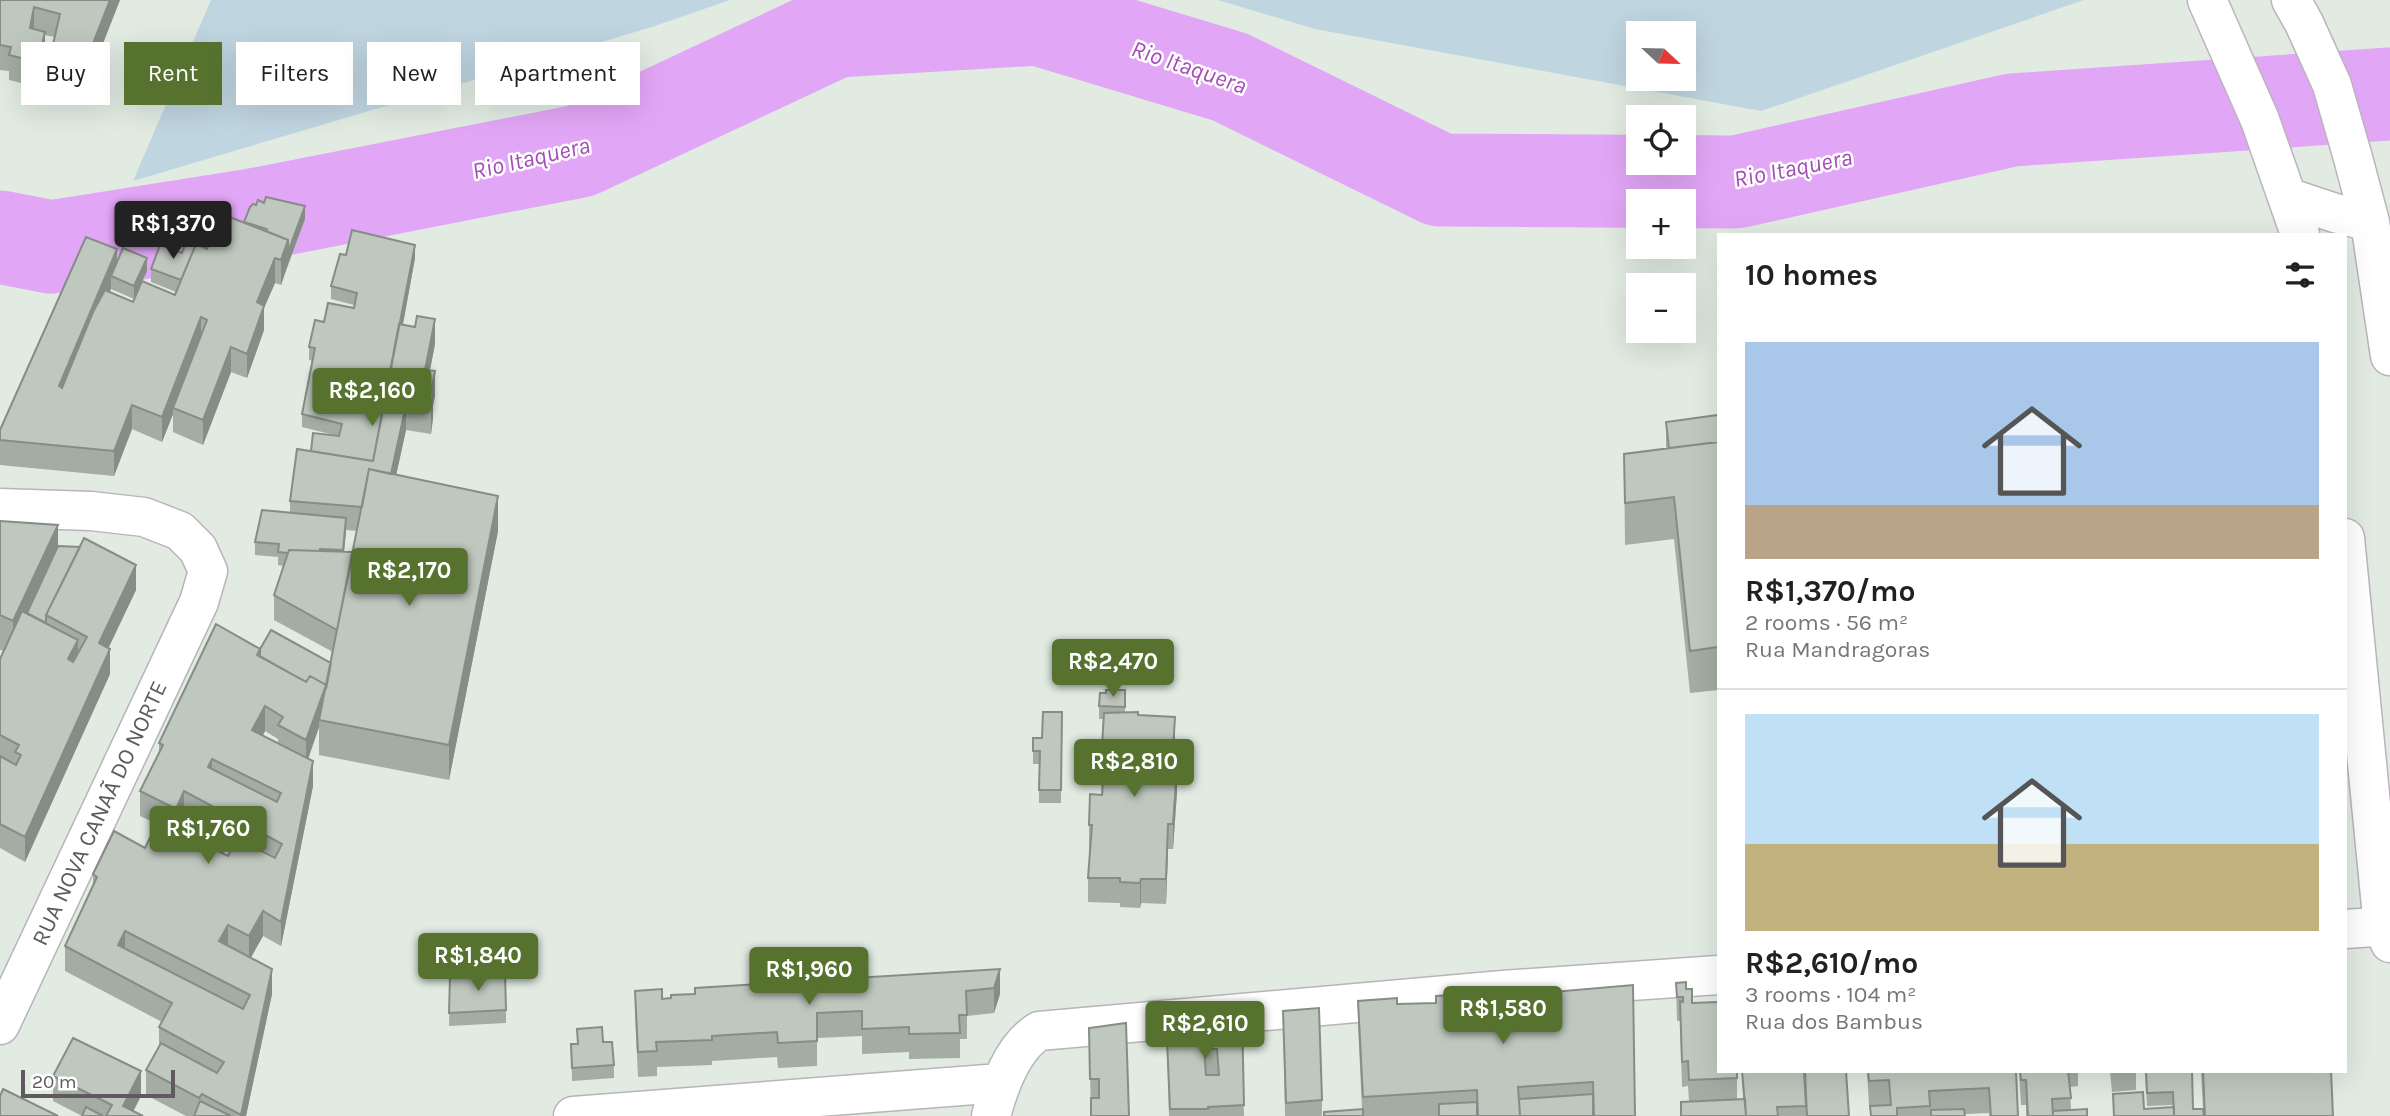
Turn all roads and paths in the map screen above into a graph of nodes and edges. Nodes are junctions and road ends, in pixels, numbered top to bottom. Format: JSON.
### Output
{"nodes":[{"id":1,"x":2291,"y":0,"type":"edge"},
{"id":2,"x":2207,"y":1,"type":"edge"},
{"id":3,"x":2284,"y":186,"type":"junction"},
{"id":4,"x":2371,"y":222,"type":"junction"},
{"id":5,"x":2300,"y":233,"type":"edge"},
{"id":6,"x":2390,"y":356,"type":"edge"},
{"id":7,"x":0,"y":508,"type":"edge"},
{"id":8,"x":2347,"y":556,"type":"edge"},
{"id":9,"x":2347,"y":929,"type":"edge"},
{"id":10,"x":2388,"y":932,"type":"edge"},
{"id":11,"x":1717,"y":975,"type":"edge"},
{"id":12,"x":0,"y":1025,"type":"edge"},
{"id":13,"x":996,"y":1100,"type":"edge"},
{"id":14,"x":573,"y":1116,"type":"edge"}],
"edges":[{"from":1,"to":4,"type":"street"},
{"from":2,"to":3,"type":"street"},
{"from":3,"to":4,"type":"street"},
{"from":3,"to":5,"type":"street"},
{"from":4,"to":6,"type":"street"},
{"from":7,"to":12,"type":"street","name":"RUA NOVA CANAÃ DO NORTE"},
{"from":8,"to":10,"type":"street"},
{"from":9,"to":10,"type":"street"},
{"from":11,"to":13,"type":"street"},
{"from":13,"to":14,"type":"street"}]}
